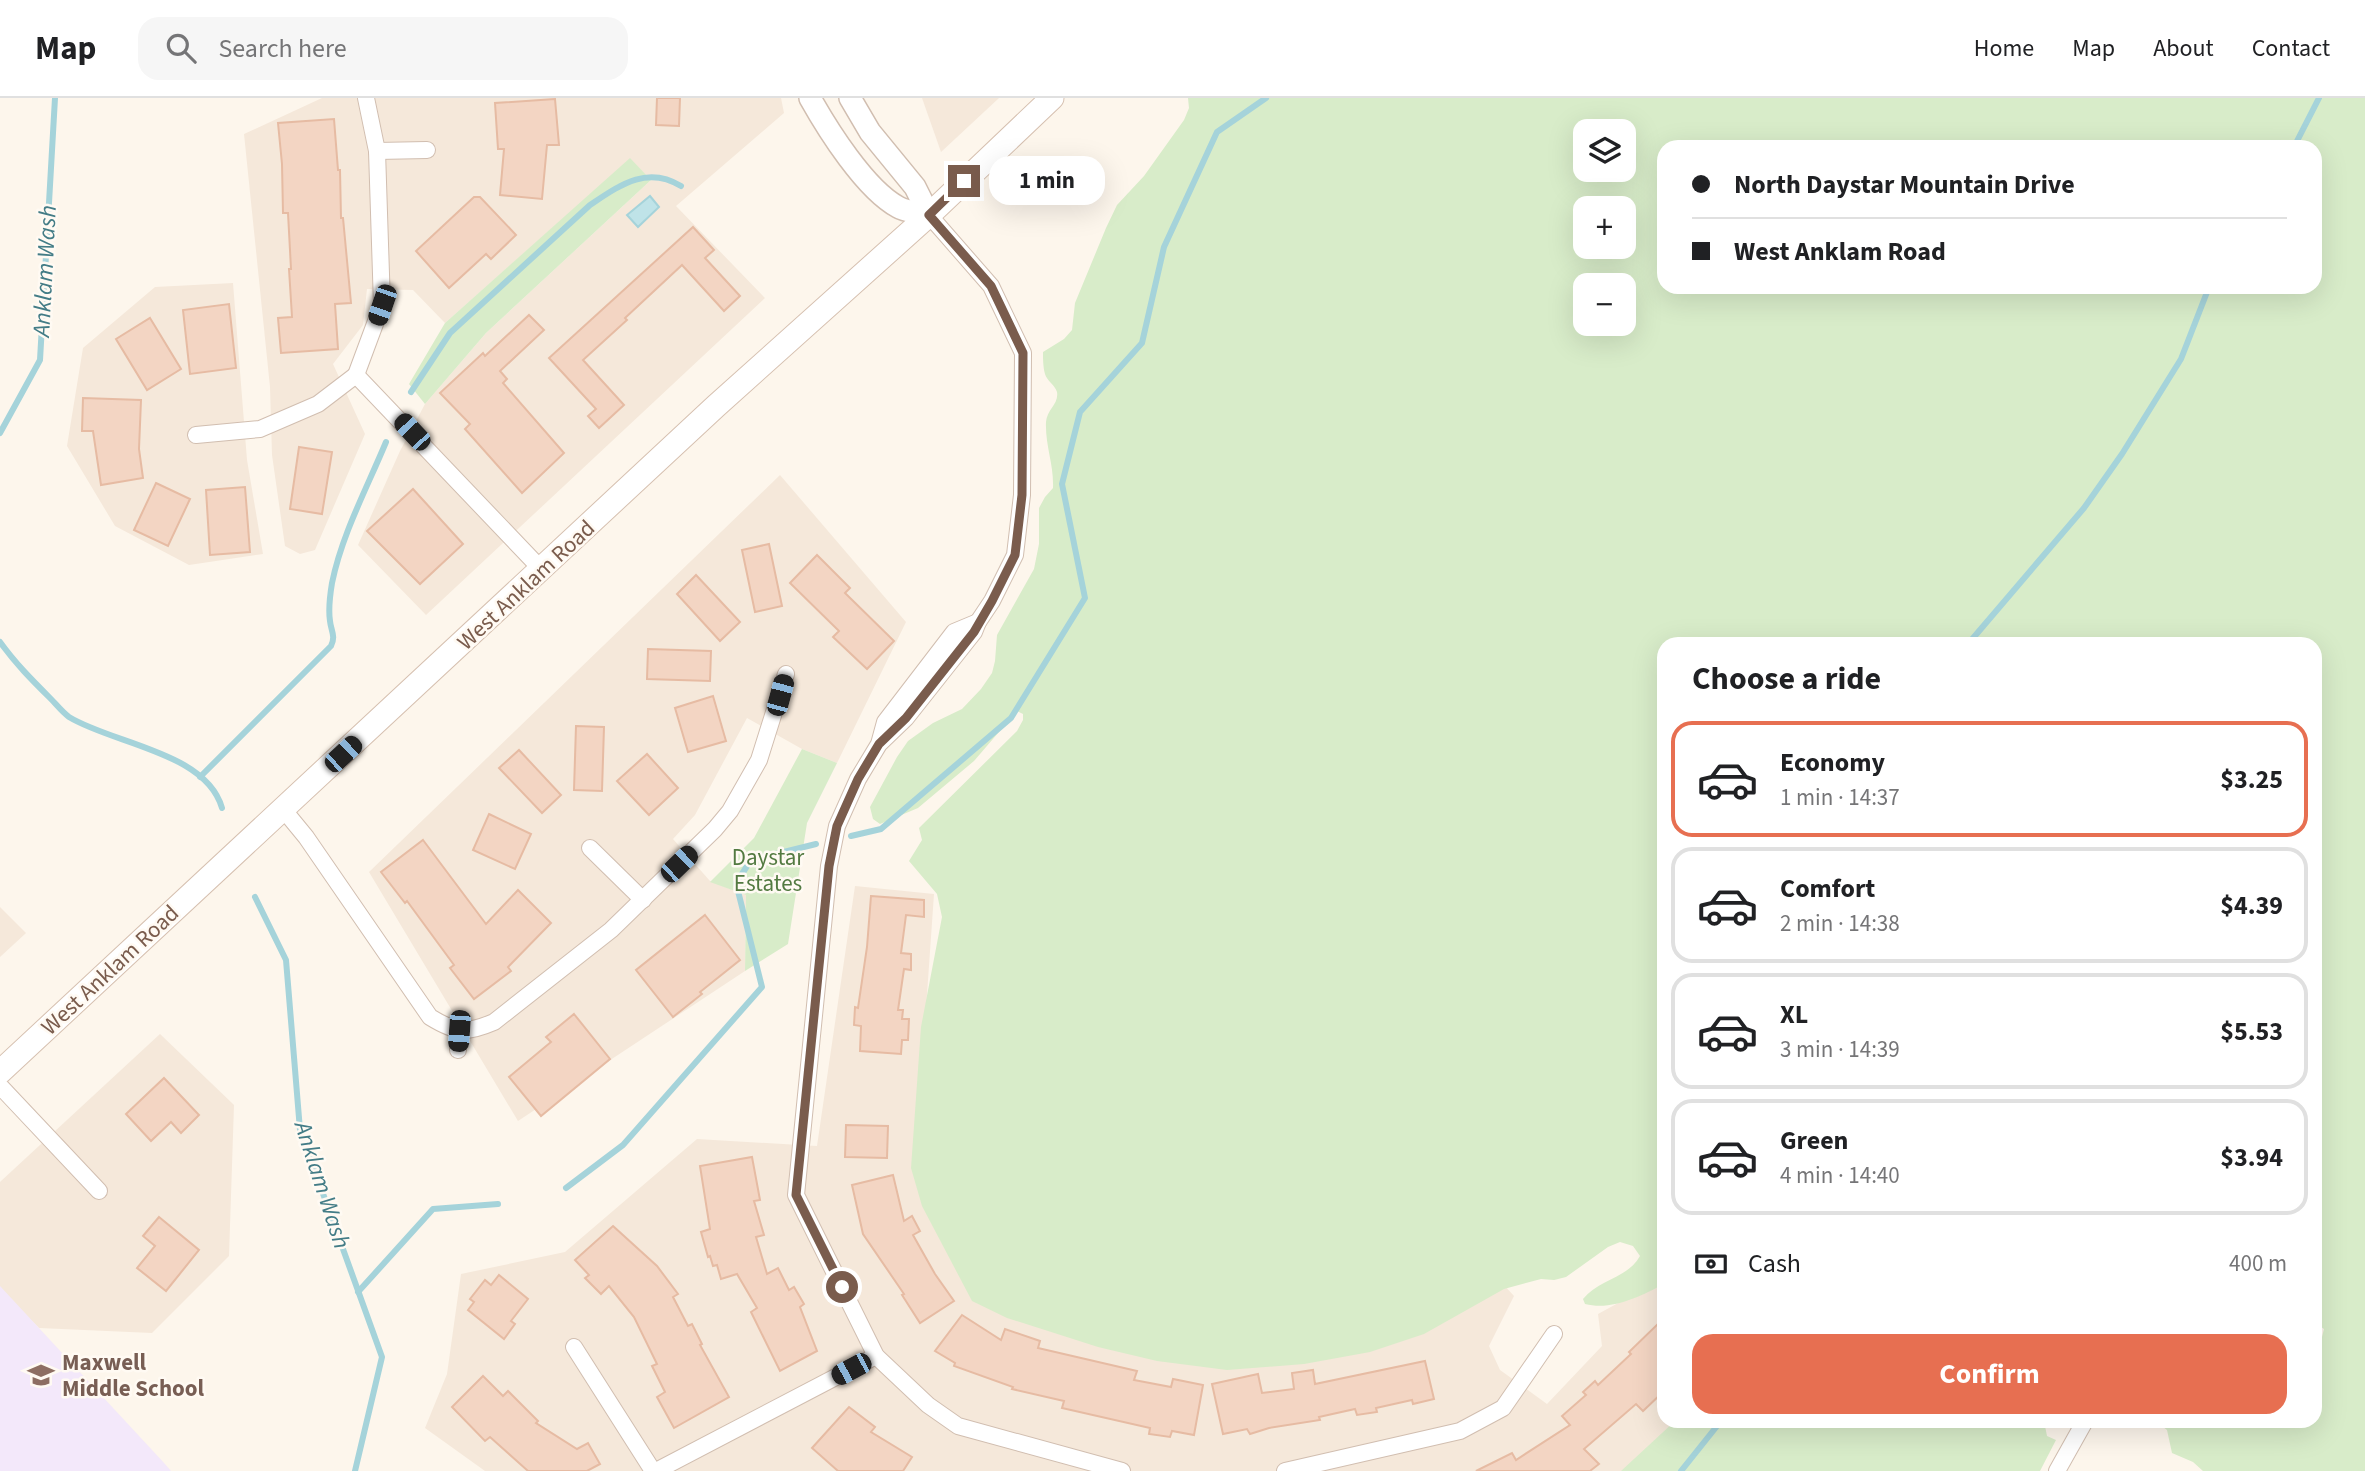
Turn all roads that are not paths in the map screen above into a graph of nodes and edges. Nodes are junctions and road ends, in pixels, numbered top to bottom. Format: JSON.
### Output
{"nodes":[{"id":1,"x":366,"y":98,"type":"edge"},
{"id":2,"x":810,"y":98,"type":"edge"},
{"id":3,"x":850,"y":98,"type":"edge"},
{"id":4,"x":1052,"y":98,"type":"edge"},
{"id":5,"x":427,"y":150,"type":"dead end"},
{"id":6,"x":377,"y":151,"type":"junction"},
{"id":7,"x":929,"y":215,"type":"junction"},
{"id":8,"x":356,"y":375,"type":"junction"},
{"id":9,"x":196,"y":435,"type":"dead end"},
{"id":10,"x":542,"y":570,"type":"junction"},
{"id":11,"x":786,"y":674,"type":"dead end"},
{"id":12,"x":283,"y":809,"type":"junction"},
{"id":13,"x":590,"y":848,"type":"dead end"},
{"id":14,"x":643,"y":900,"type":"junction"},
{"id":15,"x":459,"y":1031,"type":"junction"},
{"id":16,"x":458,"y":1050,"type":"dead end"},
{"id":17,"x":0,"y":1072,"type":"edge"},
{"id":18,"x":0,"y":1086,"type":"edge"},
{"id":19,"x":99,"y":1191,"type":"dead end"},
{"id":20,"x":1554,"y":1334,"type":"dead end"},
{"id":21,"x":574,"y":1347,"type":"dead end"},
{"id":22,"x":876,"y":1356,"type":"junction"},
{"id":23,"x":2081,"y":1428,"type":"edge"},
{"id":24,"x":1112,"y":1470,"type":"edge"},
{"id":25,"x":654,"y":1471,"type":"edge"},
{"id":26,"x":1285,"y":1471,"type":"edge"},
{"id":27,"x":2057,"y":1471,"type":"edge"}],
"edges":[{"from":1,"to":6,"type":"street"},
{"from":2,"to":7,"type":"street"},
{"from":3,"to":7,"type":"street"},
{"from":4,"to":7,"type":"main road","name":"West Anklam Road"},
{"from":5,"to":6,"type":"street"},
{"from":6,"to":8,"type":"street"},
{"from":7,"to":10,"type":"main road","name":"West Anklam Road"},
{"from":7,"to":22,"type":"street"},
{"from":8,"to":9,"type":"street"},
{"from":8,"to":10,"type":"street"},
{"from":10,"to":12,"type":"main road","name":"West Anklam Road"},
{"from":11,"to":14,"type":"street"},
{"from":12,"to":15,"type":"street"},
{"from":12,"to":17,"type":"main road","name":"West Anklam Road"},
{"from":13,"to":14,"type":"street"},
{"from":14,"to":15,"type":"street"},
{"from":15,"to":16,"type":"street"},
{"from":18,"to":19,"type":"street"},
{"from":20,"to":26,"type":"street"},
{"from":21,"to":25,"type":"street"},
{"from":22,"to":24,"type":"street"},
{"from":22,"to":25,"type":"street"},
{"from":23,"to":27,"type":"street"}]}
